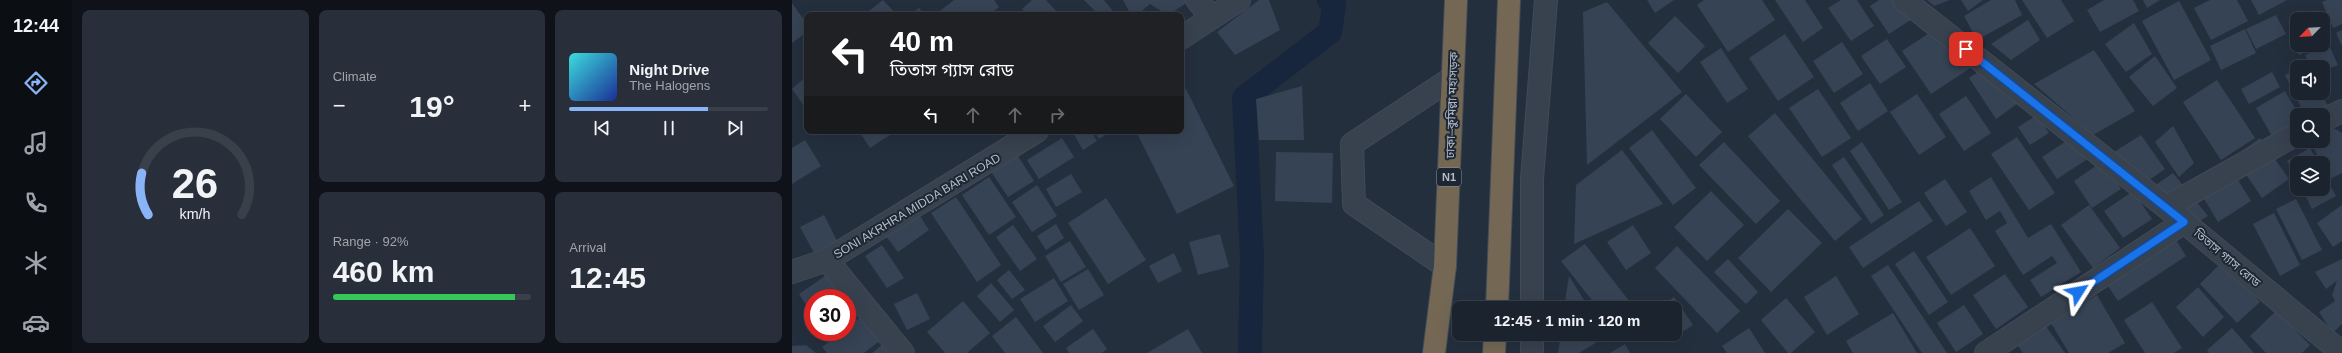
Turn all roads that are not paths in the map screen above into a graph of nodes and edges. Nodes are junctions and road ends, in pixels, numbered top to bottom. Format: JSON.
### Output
{"nodes":[{"id":1,"x":1197,"y":0,"type":"edge"},
{"id":2,"x":1239,"y":0,"type":"edge"},
{"id":3,"x":1456,"y":0,"type":"edge"},
{"id":4,"x":1509,"y":0,"type":"edge"},
{"id":5,"x":1546,"y":0,"type":"edge"},
{"id":6,"x":1904,"y":0,"type":"edge"},
{"id":7,"x":1212,"y":18,"type":"junction"},
{"id":8,"x":1184,"y":36,"type":"edge"},
{"id":9,"x":1452,"y":78,"type":"junction"},
{"id":10,"x":2342,"y":111,"type":"edge"},
{"id":11,"x":2330,"y":117,"type":"edge"},
{"id":12,"x":1032,"y":134,"type":"edge"},
{"id":13,"x":2290,"y":138,"type":"edge"},
{"id":14,"x":2166,"y":207,"type":"junction"},
{"id":15,"x":2184,"y":222,"type":"junction"},
{"id":16,"x":827,"y":260,"type":"junction"},
{"id":17,"x":1445,"y":266,"type":"junction"},
{"id":18,"x":792,"y":272,"type":"edge"},
{"id":19,"x":1496,"y":301,"type":"edge"},
{"id":20,"x":1532,"y":301,"type":"edge"},
{"id":21,"x":1495,"y":341,"type":"edge"},
{"id":22,"x":1532,"y":341,"type":"edge"},
{"id":23,"x":903,"y":353,"type":"edge"},
{"id":24,"x":1434,"y":353,"type":"edge"},
{"id":25,"x":1494,"y":353,"type":"edge"},
{"id":26,"x":1532,"y":353,"type":"edge"},
{"id":27,"x":1986,"y":353,"type":"edge"},
{"id":28,"x":2342,"y":353,"type":"edge"}],
"edges":[{"from":1,"to":7,"type":"street"},
{"from":2,"to":7,"type":"street"},
{"from":3,"to":9,"type":"highway","name":"ঢাকা–কুমিল্লা মহাসড়ক","number":"N1"},
{"from":4,"to":19,"type":"highway"},
{"from":5,"to":20,"type":"street"},
{"from":6,"to":14,"type":"street","name":"তিতাস গ্যাস রোড"},
{"from":7,"to":8,"type":"street"},
{"from":9,"to":17,"type":"highway","name":"ঢাকা–কুমিল্লা মহাসড়ক","number":"N1"},
{"from":9,"to":17,"type":"street"},
{"from":10,"to":11,"type":"street"},
{"from":12,"to":16,"type":"street","name":"SONI AKRHRA MIDDA BARI ROAD"},
{"from":13,"to":14,"type":"street"},
{"from":14,"to":15,"type":"street","name":"তিতাস গ্যাস রোড"},
{"from":15,"to":27,"type":"street"},
{"from":15,"to":28,"type":"street","name":"তিতাস গ্যাস রোড"},
{"from":16,"to":18,"type":"street","name":"SONI AKRHRA MIDDA BARI ROAD"},
{"from":16,"to":23,"type":"street"},
{"from":17,"to":24,"type":"highway","name":"ঢাকা–কুমিল্লা মহাসড়ক","number":"N1"},
{"from":21,"to":25,"type":"highway"},
{"from":22,"to":26,"type":"street"}]}
